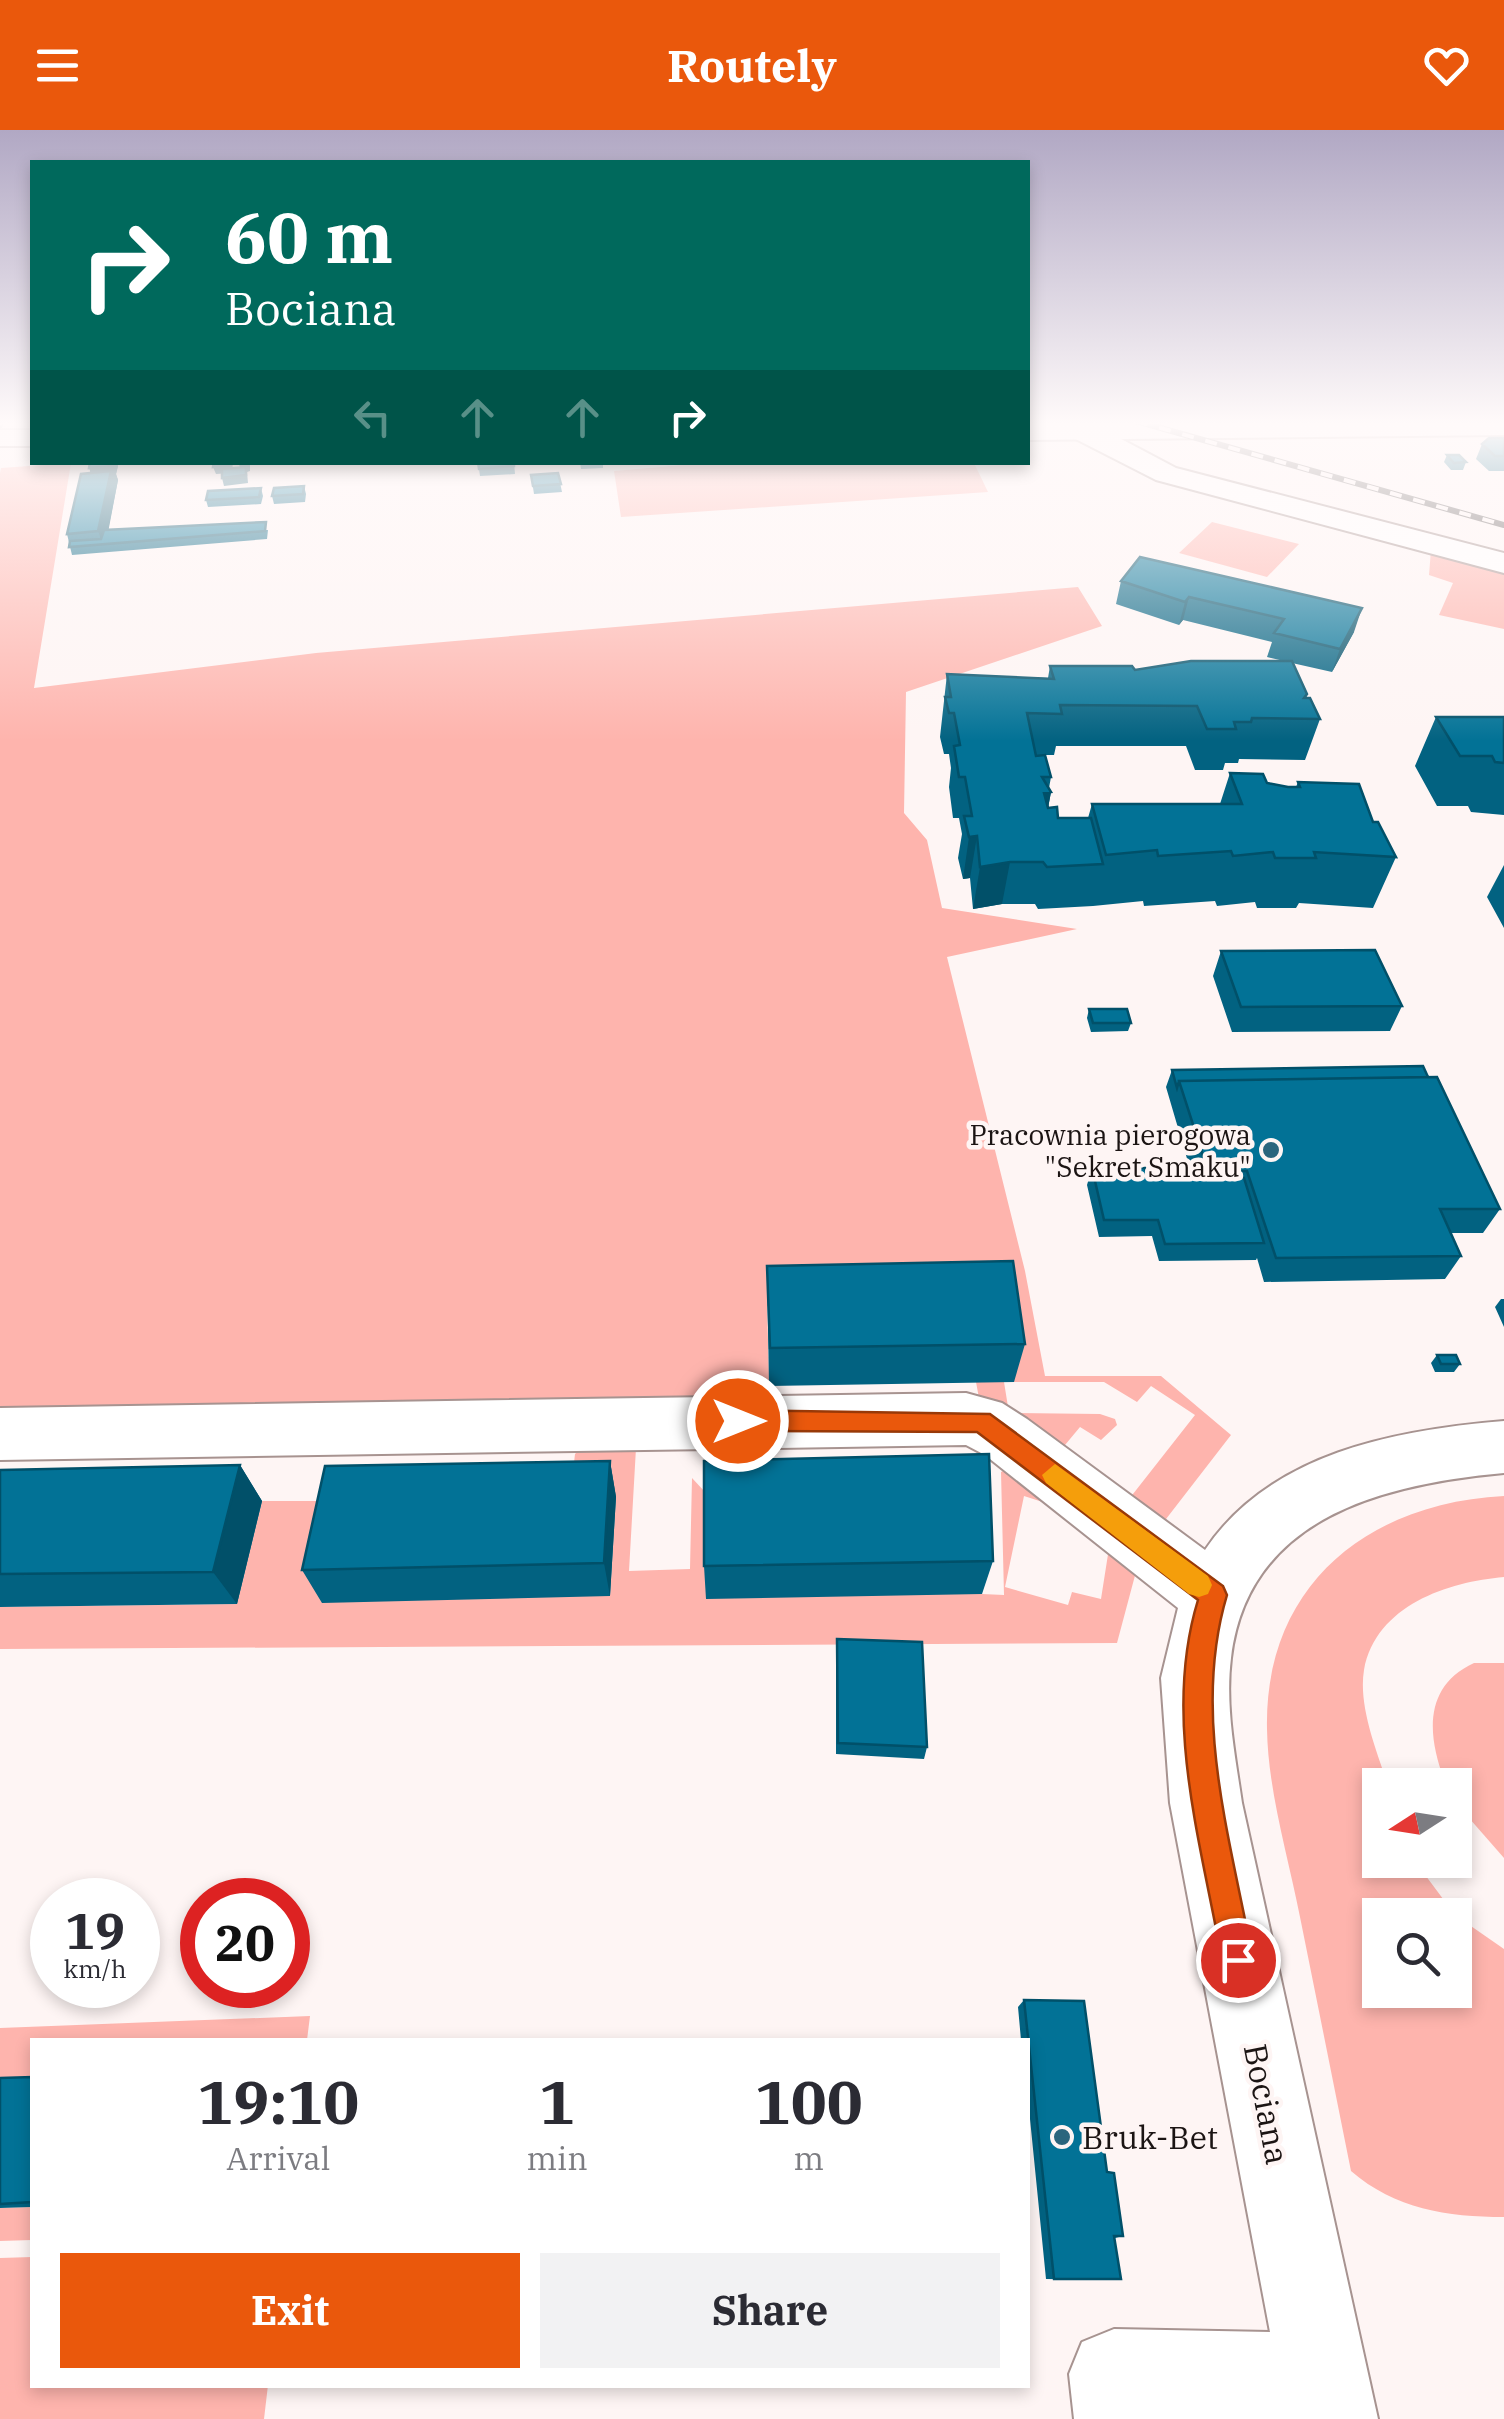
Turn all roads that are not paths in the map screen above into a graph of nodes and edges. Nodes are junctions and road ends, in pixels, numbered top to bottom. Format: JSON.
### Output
{"nodes":[{"id":1,"x":1370,"y":528,"type":"edge"},
{"id":2,"x":1504,"y":563,"type":"edge"},
{"id":3,"x":0,"y":1434,"type":"edge"},
{"id":4,"x":1504,"y":1447,"type":"edge"},
{"id":5,"x":1213,"y":1595,"type":"junction"},
{"id":6,"x":1328,"y":2399,"type":"edge"},
{"id":7,"x":1120,"y":2419,"type":"edge"}],
"edges":[{"from":1,"to":2,"type":"street"},
{"from":3,"to":5,"type":"street"},
{"from":4,"to":5,"type":"street","name":"Bociana"},
{"from":5,"to":6,"type":"street","name":"Bociana"},
{"from":6,"to":7,"type":"street"}]}
